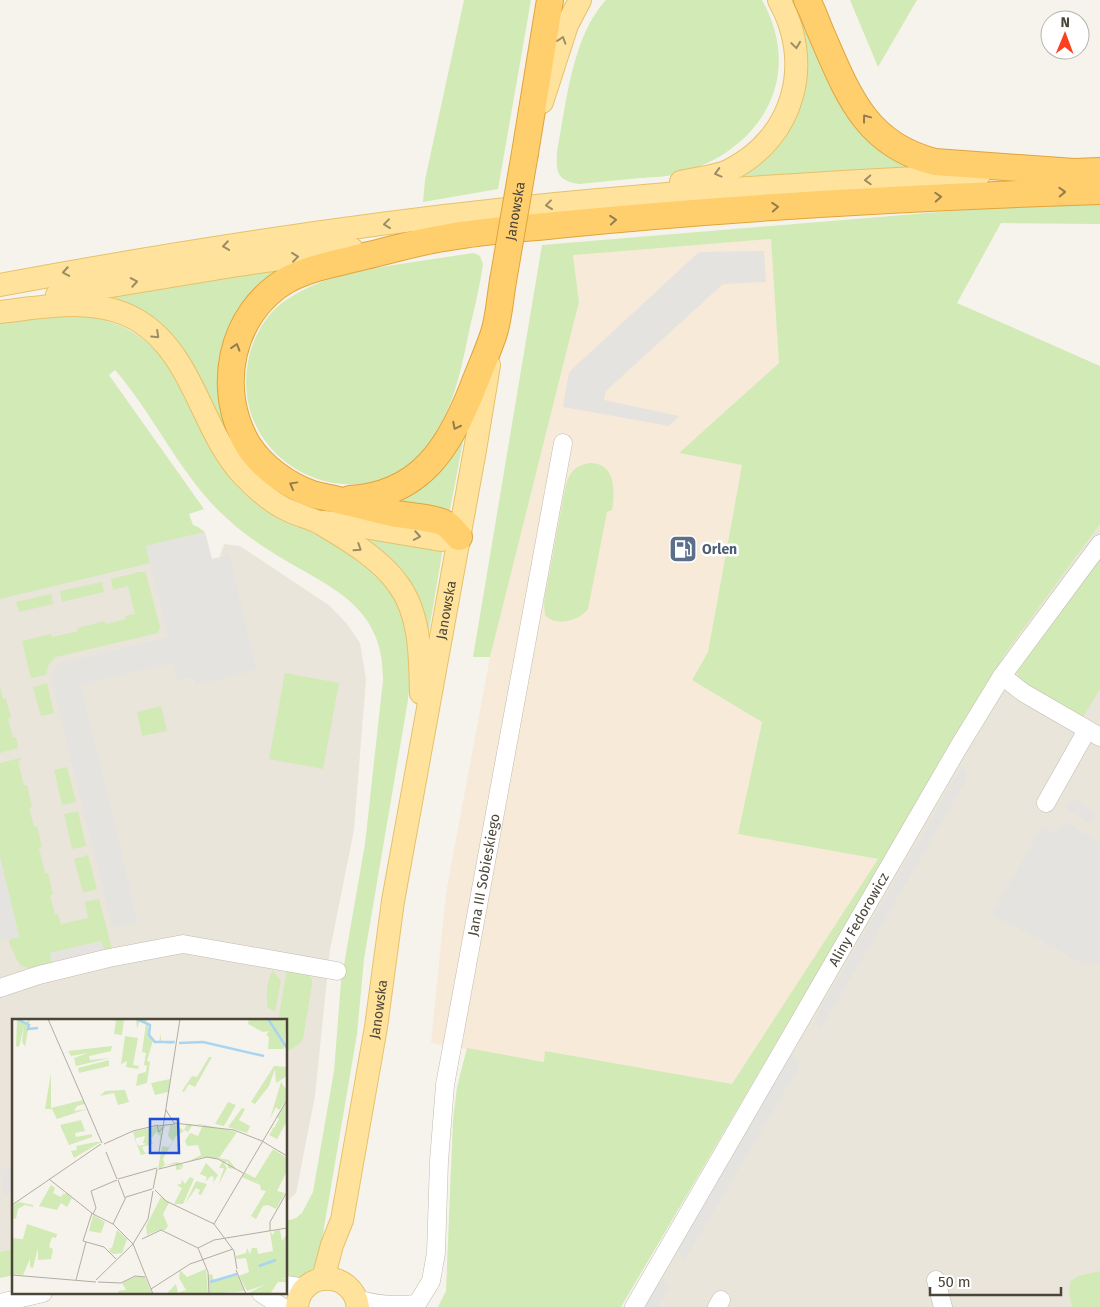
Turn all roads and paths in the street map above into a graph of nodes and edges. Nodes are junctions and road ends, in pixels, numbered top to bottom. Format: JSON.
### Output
{"nodes":[{"id":1,"x":550,"y":0,"type":"edge"},
{"id":2,"x":580,"y":0,"type":"edge"},
{"id":3,"x":779,"y":0,"type":"edge"},
{"id":4,"x":807,"y":0,"type":"edge"},
{"id":5,"x":526,"y":153,"type":"junction"},
{"id":6,"x":1100,"y":171,"type":"edge"},
{"id":7,"x":1074,"y":172,"type":"junction"},
{"id":8,"x":1100,"y":191,"type":"edge"},
{"id":9,"x":597,"y":200,"type":"junction"},
{"id":10,"x":443,"y":238,"type":"junction"},
{"id":11,"x":0,"y":284,"type":"edge"},
{"id":12,"x":0,"y":306,"type":"edge"},
{"id":13,"x":0,"y":312,"type":"edge"},
{"id":14,"x":494,"y":332,"type":"junction"},
{"id":15,"x":564,"y":443,"type":"dead end"},
{"id":16,"x":339,"y":500,"type":"junction"},
{"id":17,"x":317,"y":522,"type":"junction"},
{"id":18,"x":459,"y":537,"type":"junction"},
{"id":19,"x":1100,"y":544,"type":"edge"},
{"id":20,"x":1002,"y":676,"type":"junction"},
{"id":21,"x":1094,"y":734,"type":"edge"},
{"id":22,"x":422,"y":737,"type":"junction"},
{"id":23,"x":1046,"y":803,"type":"dead end"},
{"id":24,"x":337,"y":971,"type":"dead end"},
{"id":25,"x":6,"y":987,"type":"edge"},
{"id":26,"x":936,"y":1280,"type":"dead end"},
{"id":27,"x":310,"y":1288,"type":"edge"},
{"id":28,"x":39,"y":1294,"type":"edge"},
{"id":29,"x":262,"y":1294,"type":"edge"},
{"id":30,"x":357,"y":1303,"type":"edge"},
{"id":31,"x":0,"y":1304,"type":"edge"},
{"id":32,"x":416,"y":1306,"type":"edge"},
{"id":33,"x":282,"y":1307,"type":"edge"},
{"id":34,"x":634,"y":1307,"type":"edge"},
{"id":35,"x":943,"y":1307,"type":"edge"}],
"edges":[{"from":1,"to":5,"type":"highway","name":"Janowska"},
{"from":5,"to":2,"type":"main road","one_way":true},
{"from":3,"to":9,"type":"main road","one_way":true},
{"from":7,"to":4,"type":"highway","one_way":true},
{"from":5,"to":14,"type":"highway","name":"Janowska","bridge":true},
{"from":6,"to":7,"type":"highway"},
{"from":7,"to":9,"type":"main road","one_way":true},
{"from":10,"to":8,"type":"highway","one_way":true},
{"from":9,"to":11,"type":"main road","one_way":true},
{"from":12,"to":10,"type":"main road","one_way":true},
{"from":16,"to":10,"type":"highway","one_way":true},
{"from":13,"to":17,"type":"main road","one_way":true},
{"from":14,"to":16,"type":"highway","one_way":true},
{"from":14,"to":18,"type":"main road","name":"Janowska"},
{"from":15,"to":32,"type":"street","name":"Jana III Sobieskiego"},
{"from":16,"to":18,"type":"highway"},
{"from":17,"to":18,"type":"main road","one_way":true},
{"from":17,"to":22,"type":"main road","one_way":true},
{"from":18,"to":22,"type":"main road","name":"Janowska"},
{"from":19,"to":20,"type":"street","name":"Aliny Fedorowicz"},
{"from":20,"to":21,"type":"street"},
{"from":20,"to":34,"type":"street","name":"Aliny Fedorowicz"},
{"from":21,"to":23,"type":"street"},
{"from":22,"to":27,"type":"main road","name":"Janowska"},
{"from":24,"to":25,"type":"street"},
{"from":26,"to":35,"type":"street"},
{"from":27,"to":30,"type":"main road"},
{"from":28,"to":31,"type":"street"},
{"from":29,"to":33,"type":"street"},
{"from":30,"to":32,"type":"street","name":"Jana III Sobieskiego"}]}
